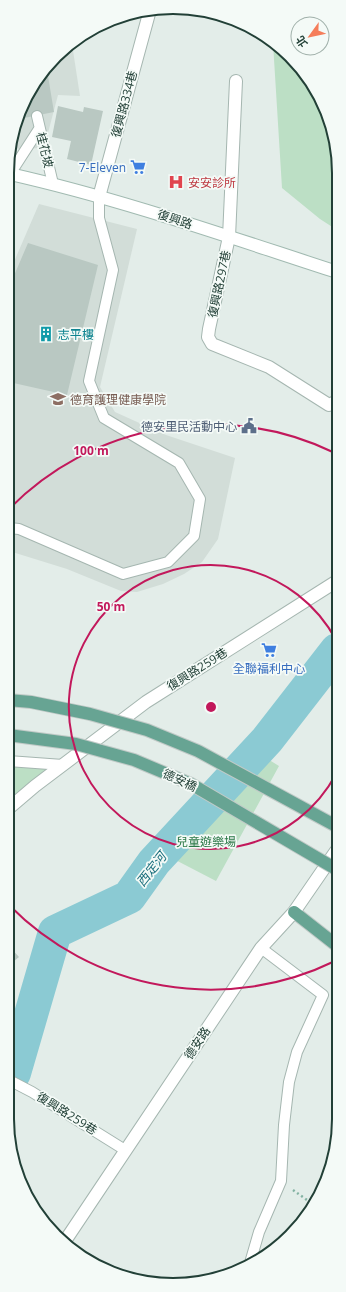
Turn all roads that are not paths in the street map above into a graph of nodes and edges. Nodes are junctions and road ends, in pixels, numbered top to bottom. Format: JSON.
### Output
{"nodes":[{"id":1,"x":148,"y":16,"type":"edge"},
{"id":2,"x":236,"y":81,"type":"dead end"},
{"id":3,"x":37,"y":116,"type":"dead end"},
{"id":4,"x":40,"y":129,"type":"junction"},
{"id":5,"x":14,"y":168,"type":"edge"},
{"id":6,"x":14,"y":175,"type":"edge"},
{"id":7,"x":53,"y":184,"type":"junction"},
{"id":8,"x":99,"y":197,"type":"junction"},
{"id":9,"x":229,"y":237,"type":"junction"},
{"id":10,"x":332,"y":270,"type":"edge"},
{"id":11,"x":332,"y":404,"type":"edge"},
{"id":12,"x":14,"y":528,"type":"edge"},
{"id":13,"x":332,"y":584,"type":"edge"},
{"id":14,"x":14,"y":701,"type":"edge"},
{"id":15,"x":14,"y":736,"type":"edge"},
{"id":16,"x":14,"y":761,"type":"edge"},
{"id":17,"x":63,"y":765,"type":"junction"},
{"id":18,"x":14,"y":804,"type":"edge"},
{"id":19,"x":332,"y":824,"type":"edge"},
{"id":20,"x":332,"y":857,"type":"edge"},
{"id":21,"x":332,"y":867,"type":"edge"},
{"id":22,"x":294,"y":912,"type":"junction"},
{"id":23,"x":332,"y":942,"type":"edge"},
{"id":24,"x":261,"y":948,"type":"junction"},
{"id":25,"x":14,"y":1083,"type":"edge"},
{"id":26,"x":125,"y":1150,"type":"junction"},
{"id":27,"x":67,"y":1238,"type":"edge"},
{"id":28,"x":252,"y":1257,"type":"edge"}],
"edges":[{"from":1,"to":8,"type":"street","name":"復興路334巷"},
{"from":2,"to":9,"type":"street","name":"復興路297巷"},
{"from":3,"to":4,"type":"lane","name":"桂花坡"},
{"from":4,"to":5,"type":"lane"},
{"from":4,"to":7,"type":"lane","name":"桂花坡"},
{"from":6,"to":7,"type":"street","name":"復興路"},
{"from":7,"to":8,"type":"street","name":"復興路"},
{"from":8,"to":9,"type":"street","name":"復興路"},
{"from":8,"to":12,"type":"lane"},
{"from":9,"to":10,"type":"street","name":"復興路"},
{"from":9,"to":11,"type":"street","name":"復興路297巷"},
{"from":13,"to":17,"type":"street","name":"復興路259巷"},
{"from":14,"to":19,"type":"main road","bridge":true},
{"from":15,"to":21,"type":"main road","name":"德安橋","bridge":true},
{"from":16,"to":17,"type":"lane"},
{"from":17,"to":18,"type":"street","name":"復興路259巷"},
{"from":20,"to":22,"type":"street","name":"德安路"},
{"from":22,"to":23,"type":"main road"},
{"from":22,"to":24,"type":"street","name":"德安路"},
{"from":24,"to":26,"type":"street","name":"德安路"},
{"from":24,"to":28,"type":"lane"},
{"from":25,"to":26,"type":"lane","name":"復興路259巷"},
{"from":26,"to":27,"type":"street","name":"德安路"}]}
